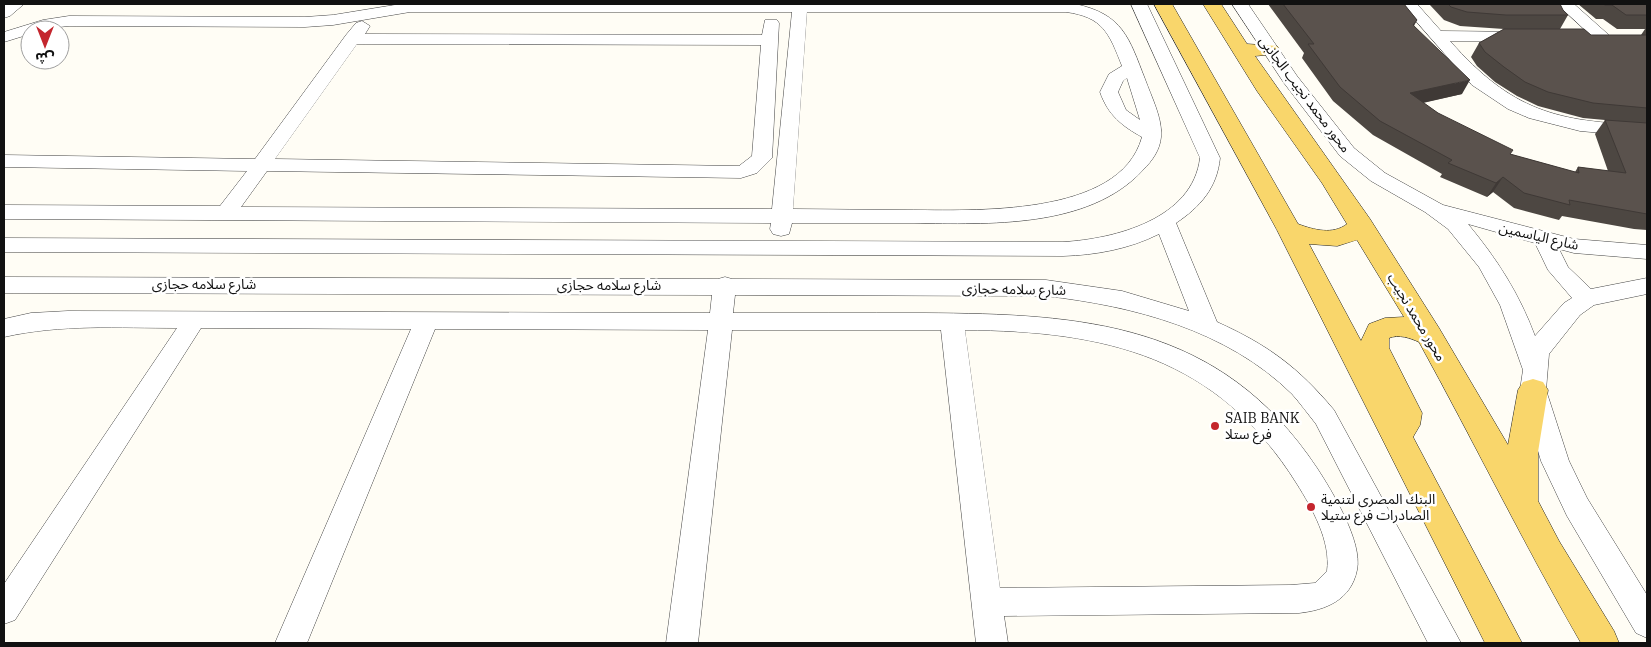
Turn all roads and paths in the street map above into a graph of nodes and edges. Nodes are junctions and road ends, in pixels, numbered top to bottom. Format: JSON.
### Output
{"nodes":[{"id":1,"x":16,"y":4,"type":"edge"},
{"id":2,"x":1139,"y":4,"type":"edge"},
{"id":3,"x":1163,"y":4,"type":"edge"},
{"id":4,"x":1212,"y":4,"type":"edge"},
{"id":5,"x":1240,"y":4,"type":"edge"},
{"id":6,"x":1409,"y":4,"type":"edge"},
{"id":7,"x":1565,"y":4,"type":"edge"},
{"id":8,"x":800,"y":6,"type":"junction"},
{"id":9,"x":374,"y":9,"type":"edge"},
{"id":10,"x":4,"y":13,"type":"edge"},
{"id":11,"x":4,"y":22,"type":"edge"},
{"id":12,"x":1438,"y":36,"type":"junction"},
{"id":13,"x":1535,"y":36,"type":"edge"},
{"id":14,"x":1573,"y":36,"type":"edge"},
{"id":15,"x":1602,"y":36,"type":"junction"},
{"id":16,"x":1620,"y":36,"type":"edge"},
{"id":17,"x":4,"y":37,"type":"edge"},
{"id":18,"x":352,"y":39,"type":"junction"},
{"id":19,"x":1241,"y":50,"type":"junction"},
{"id":20,"x":1270,"y":50,"type":"junction"},
{"id":21,"x":1130,"y":68,"type":"junction"},
{"id":22,"x":1647,"y":131,"type":"edge"},
{"id":23,"x":1152,"y":135,"type":"junction"},
{"id":24,"x":4,"y":161,"type":"edge"},
{"id":25,"x":261,"y":164,"type":"junction"},
{"id":26,"x":1432,"y":208,"type":"junction"},
{"id":27,"x":4,"y":212,"type":"edge"},
{"id":28,"x":222,"y":213,"type":"junction"},
{"id":29,"x":248,"y":213,"type":"junction"},
{"id":30,"x":782,"y":215,"type":"junction"},
{"id":31,"x":806,"y":215,"type":"junction"},
{"id":32,"x":1165,"y":222,"type":"junction"},
{"id":33,"x":1361,"y":225,"type":"junction"},
{"id":34,"x":1289,"y":230,"type":"junction"},
{"id":35,"x":1545,"y":239,"type":"junction"},
{"id":36,"x":4,"y":245,"type":"edge"},
{"id":37,"x":192,"y":247,"type":"junction"},
{"id":38,"x":223,"y":247,"type":"junction"},
{"id":39,"x":294,"y":247,"type":"junction"},
{"id":40,"x":780,"y":249,"type":"junction"},
{"id":41,"x":806,"y":249,"type":"junction"},
{"id":42,"x":1647,"y":252,"type":"edge"},
{"id":43,"x":271,"y":284,"type":"junction"},
{"id":44,"x":4,"y":285,"type":"edge"},
{"id":45,"x":725,"y":285,"type":"junction"},
{"id":46,"x":1647,"y":286,"type":"edge"},
{"id":47,"x":1587,"y":298,"type":"junction"},
{"id":48,"x":195,"y":319,"type":"junction"},
{"id":49,"x":427,"y":320,"type":"junction"},
{"id":50,"x":720,"y":321,"type":"junction"},
{"id":51,"x":952,"y":322,"type":"junction"},
{"id":52,"x":4,"y":328,"type":"edge"},
{"id":53,"x":1208,"y":328,"type":"junction"},
{"id":54,"x":1430,"y":335,"type":"junction"},
{"id":55,"x":1534,"y":380,"type":"junction"},
{"id":56,"x":1395,"y":434,"type":"junction"},
{"id":57,"x":1522,"y":504,"type":"junction"},
{"id":58,"x":988,"y":602,"type":"junction"},
{"id":59,"x":4,"y":610,"type":"edge"},
{"id":60,"x":1647,"y":623,"type":"edge"},
{"id":61,"x":291,"y":643,"type":"edge"},
{"id":62,"x":682,"y":643,"type":"edge"},
{"id":63,"x":992,"y":643,"type":"edge"},
{"id":64,"x":1445,"y":643,"type":"edge"},
{"id":65,"x":1504,"y":643,"type":"edge"},
{"id":66,"x":1601,"y":643,"type":"edge"}],
"edges":[{"from":1,"to":10,"type":"street"},
{"from":2,"to":32,"type":"street"},
{"from":3,"to":34,"type":"main road"},
{"from":4,"to":19,"type":"main road","name":"محور محمد نجيب"},
{"from":5,"to":20,"type":"street","name":"محور محمد نجيب الجانبى"},
{"from":6,"to":12,"type":"street"},
{"from":7,"to":15,"type":"street"},
{"from":8,"to":9,"type":"street"},
{"from":8,"to":21,"type":"street"},
{"from":8,"to":30,"type":"street"},
{"from":9,"to":11,"type":"street"},
{"from":9,"to":17,"type":"street"},
{"from":9,"to":18,"type":"street"},
{"from":12,"to":13,"type":"street"},
{"from":12,"to":22,"type":"street"},
{"from":14,"to":15,"type":"street"},
{"from":15,"to":16,"type":"street"},
{"from":18,"to":25,"type":"street"},
{"from":18,"to":25,"type":"street"},
{"from":19,"to":20,"type":"main road"},
{"from":19,"to":33,"type":"main road","name":"محور محمد نجيب"},
{"from":20,"to":26,"type":"street","name":"محور محمد نجيب الجانبى"},
{"from":21,"to":23,"type":"street"},
{"from":21,"to":23,"type":"street"},
{"from":23,"to":31,"type":"street"},
{"from":24,"to":25,"type":"street"},
{"from":25,"to":28,"type":"street"},
{"from":26,"to":35,"type":"street","name":"شارع الياسمين"},
{"from":26,"to":55,"type":"street","name":"محور محمد نجيب الجانبى"},
{"from":27,"to":28,"type":"street"},
{"from":28,"to":29,"type":"street"},
{"from":28,"to":37,"type":"street"},
{"from":29,"to":30,"type":"street"},
{"from":29,"to":38,"type":"street"},
{"from":30,"to":31,"type":"street"},
{"from":30,"to":40,"type":"street"},
{"from":31,"to":41,"type":"street"},
{"from":32,"to":41,"type":"street"},
{"from":32,"to":53,"type":"street"},
{"from":33,"to":34,"type":"main road"},
{"from":33,"to":54,"type":"main road","name":"محور محمد نجيب"},
{"from":34,"to":56,"type":"main road"},
{"from":35,"to":42,"type":"street","name":"شارع الياسمين"},
{"from":35,"to":47,"type":"street"},
{"from":36,"to":37,"type":"street"},
{"from":37,"to":38,"type":"street"},
{"from":38,"to":39,"type":"street"},
{"from":39,"to":40,"type":"street"},
{"from":39,"to":43,"type":"street"},
{"from":40,"to":41,"type":"street"},
{"from":43,"to":44,"type":"street","name":"شارع سلامه حجازى"},
{"from":43,"to":45,"type":"street","name":"شارع سلامه حجازى"},
{"from":45,"to":50,"type":"street"},
{"from":45,"to":53,"type":"street","name":"شارع سلامه حجازى"},
{"from":46,"to":47,"type":"street"},
{"from":47,"to":55,"type":"street"},
{"from":48,"to":49,"type":"street"},
{"from":48,"to":52,"type":"street"},
{"from":48,"to":59,"type":"street"},
{"from":49,"to":50,"type":"street"},
{"from":49,"to":61,"type":"street"},
{"from":50,"to":51,"type":"street"},
{"from":50,"to":62,"type":"street"},
{"from":51,"to":58,"type":"street"},
{"from":51,"to":58,"type":"street"},
{"from":53,"to":64,"type":"street"},
{"from":54,"to":56,"type":"main road"},
{"from":54,"to":57,"type":"main road","name":"محور محمد نجيب"},
{"from":55,"to":57,"type":"main road"},
{"from":55,"to":60,"type":"street","name":"محور محمد نجيب الجانبى"},
{"from":56,"to":65,"type":"main road"},
{"from":57,"to":66,"type":"main road","name":"محور محمد نجيب"},
{"from":58,"to":63,"type":"street"}]}
